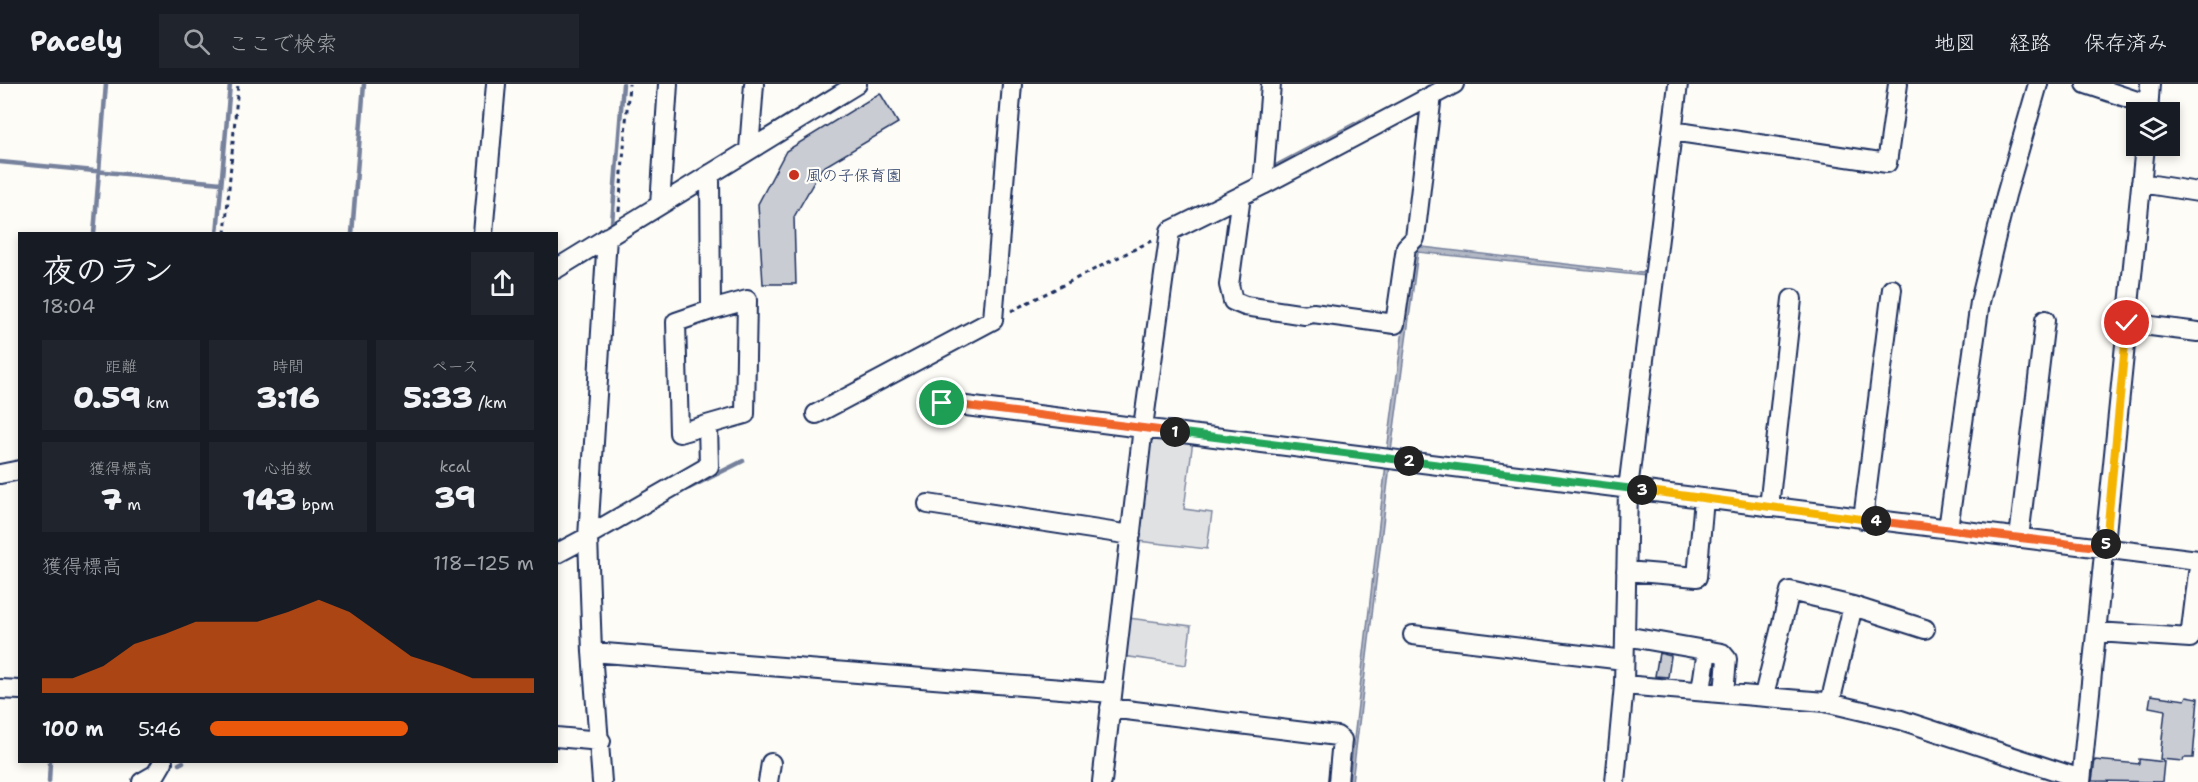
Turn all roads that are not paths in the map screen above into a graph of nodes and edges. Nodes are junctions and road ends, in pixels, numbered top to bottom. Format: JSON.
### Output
{"nodes":[{"id":1,"x":496,"y":84,"type":"edge"},
{"id":2,"x":668,"y":84,"type":"edge"},
{"id":3,"x":754,"y":84,"type":"edge"},
{"id":4,"x":857,"y":84,"type":"edge"},
{"id":5,"x":1012,"y":84,"type":"edge"},
{"id":6,"x":1271,"y":84,"type":"edge"},
{"id":7,"x":1454,"y":84,"type":"edge"},
{"id":8,"x":1678,"y":84,"type":"edge"},
{"id":9,"x":1898,"y":84,"type":"edge"},
{"id":10,"x":2038,"y":84,"type":"edge"},
{"id":11,"x":2086,"y":84,"type":"edge"},
{"id":12,"x":2150,"y":84,"type":"edge"},
{"id":13,"x":1432,"y":95,"type":"junction"},
{"id":14,"x":2131,"y":102,"type":"edge"},
{"id":15,"x":2149,"y":102,"type":"edge"},
{"id":16,"x":1672,"y":131,"type":"junction"},
{"id":17,"x":749,"y":150,"type":"junction"},
{"id":18,"x":2144,"y":156,"type":"edge"},
{"id":19,"x":710,"y":174,"type":"junction"},
{"id":20,"x":2141,"y":183,"type":"junction"},
{"id":21,"x":1263,"y":185,"type":"junction"},
{"id":22,"x":2198,"y":192,"type":"edge"},
{"id":23,"x":1241,"y":196,"type":"junction"},
{"id":24,"x":660,"y":204,"type":"junction"},
{"id":25,"x":483,"y":232,"type":"edge"},
{"id":26,"x":613,"y":234,"type":"junction"},
{"id":27,"x":558,"y":268,"type":"edge"},
{"id":28,"x":1892,"y":289,"type":"dead end"},
{"id":29,"x":1792,"y":298,"type":"dead end"},
{"id":30,"x":711,"y":310,"type":"junction"},
{"id":31,"x":2045,"y":320,"type":"dead end"},
{"id":32,"x":2127,"y":323,"type":"junction"},
{"id":33,"x":2198,"y":332,"type":"edge"},
{"id":34,"x":942,"y":403,"type":"dead end"},
{"id":35,"x":816,"y":414,"type":"dead end"},
{"id":36,"x":708,"y":425,"type":"junction"},
{"id":37,"x":1143,"y":428,"type":"junction"},
{"id":38,"x":18,"y":470,"type":"edge"},
{"id":39,"x":0,"y":474,"type":"edge"},
{"id":40,"x":1628,"y":489,"type":"junction"},
{"id":41,"x":1704,"y":499,"type":"junction"},
{"id":42,"x":928,"y":504,"type":"dead end"},
{"id":43,"x":1769,"y":507,"type":"junction"},
{"id":44,"x":1863,"y":519,"type":"junction"},
{"id":45,"x":1948,"y":530,"type":"junction"},
{"id":46,"x":1131,"y":535,"type":"junction"},
{"id":47,"x":588,"y":536,"type":"junction"},
{"id":48,"x":2019,"y":538,"type":"junction"},
{"id":49,"x":2106,"y":548,"type":"junction"},
{"id":50,"x":558,"y":553,"type":"edge"},
{"id":51,"x":2198,"y":560,"type":"edge"},
{"id":52,"x":1626,"y":571,"type":"junction"},
{"id":53,"x":2198,"y":573,"type":"edge"},
{"id":54,"x":1853,"y":606,"type":"junction"},
{"id":55,"x":1925,"y":629,"type":"dead end"},
{"id":56,"x":2097,"y":632,"type":"junction"},
{"id":57,"x":1413,"y":634,"type":"dead end"},
{"id":58,"x":1625,"y":636,"type":"junction"},
{"id":59,"x":1707,"y":650,"type":"junction"},
{"id":60,"x":592,"y":652,"type":"junction"},
{"id":61,"x":1624,"y":660,"type":"junction"},
{"id":62,"x":1624,"y":685,"type":"junction"},
{"id":63,"x":0,"y":689,"type":"edge"},
{"id":64,"x":18,"y":690,"type":"edge"},
{"id":65,"x":1701,"y":691,"type":"junction"},
{"id":66,"x":1724,"y":693,"type":"junction"},
{"id":67,"x":1764,"y":695,"type":"junction"},
{"id":68,"x":1111,"y":701,"type":"junction"},
{"id":69,"x":1830,"y":703,"type":"junction"},
{"id":70,"x":558,"y":737,"type":"edge"},
{"id":71,"x":601,"y":741,"type":"junction"},
{"id":72,"x":162,"y":763,"type":"edge"},
{"id":73,"x":771,"y":763,"type":"dead end"},
{"id":74,"x":2081,"y":781,"type":"edge"},
{"id":75,"x":142,"y":782,"type":"edge"},
{"id":76,"x":602,"y":782,"type":"edge"},
{"id":77,"x":768,"y":782,"type":"edge"},
{"id":78,"x":1102,"y":782,"type":"edge"},
{"id":79,"x":1338,"y":782,"type":"edge"},
{"id":80,"x":1615,"y":782,"type":"edge"}],
"edges":[{"from":1,"to":25,"type":"street"},
{"from":2,"to":24,"type":"street"},
{"from":3,"to":17,"type":"street"},
{"from":4,"to":17,"type":"street"},
{"from":5,"to":35,"type":"street"},
{"from":6,"to":21,"type":"street"},
{"from":7,"to":13,"type":"street"},
{"from":8,"to":16,"type":"street"},
{"from":9,"to":16,"type":"street"},
{"from":10,"to":45,"type":"street"},
{"from":11,"to":14,"type":"street"},
{"from":12,"to":15,"type":"street"},
{"from":13,"to":21,"type":"street"},
{"from":13,"to":23,"type":"street"},
{"from":16,"to":40,"type":"street"},
{"from":17,"to":19,"type":"street"},
{"from":18,"to":20,"type":"street"},
{"from":19,"to":24,"type":"street"},
{"from":19,"to":30,"type":"street"},
{"from":20,"to":22,"type":"street"},
{"from":20,"to":32,"type":"street"},
{"from":21,"to":23,"type":"street"},
{"from":23,"to":37,"type":"street"},
{"from":24,"to":26,"type":"street"},
{"from":26,"to":27,"type":"street"},
{"from":26,"to":47,"type":"street"},
{"from":28,"to":44,"type":"street"},
{"from":29,"to":43,"type":"street"},
{"from":30,"to":36,"type":"street"},
{"from":30,"to":36,"type":"street"},
{"from":31,"to":48,"type":"street"},
{"from":32,"to":33,"type":"street"},
{"from":32,"to":49,"type":"street"},
{"from":34,"to":37,"type":"street"},
{"from":36,"to":47,"type":"street"},
{"from":37,"to":40,"type":"street"},
{"from":37,"to":46,"type":"street"},
{"from":38,"to":39,"type":"street"},
{"from":40,"to":41,"type":"street"},
{"from":40,"to":52,"type":"street"},
{"from":41,"to":43,"type":"street"},
{"from":41,"to":52,"type":"street"},
{"from":42,"to":46,"type":"street"},
{"from":43,"to":44,"type":"street"},
{"from":44,"to":45,"type":"street"},
{"from":45,"to":48,"type":"street"},
{"from":46,"to":68,"type":"street"},
{"from":47,"to":50,"type":"street"},
{"from":47,"to":60,"type":"street"},
{"from":48,"to":49,"type":"street"},
{"from":49,"to":51,"type":"street"},
{"from":49,"to":56,"type":"street"},
{"from":52,"to":58,"type":"street"},
{"from":53,"to":56,"type":"street"},
{"from":54,"to":55,"type":"street"},
{"from":54,"to":67,"type":"street"},
{"from":54,"to":69,"type":"street"},
{"from":56,"to":74,"type":"street"},
{"from":57,"to":61,"type":"street"},
{"from":58,"to":59,"type":"street"},
{"from":58,"to":61,"type":"street"},
{"from":59,"to":65,"type":"street"},
{"from":59,"to":66,"type":"street"},
{"from":60,"to":68,"type":"street"},
{"from":60,"to":71,"type":"street"},
{"from":61,"to":62,"type":"street"},
{"from":62,"to":65,"type":"street"},
{"from":62,"to":80,"type":"street"},
{"from":63,"to":64,"type":"street"},
{"from":65,"to":66,"type":"street"},
{"from":66,"to":67,"type":"street"},
{"from":67,"to":69,"type":"street"},
{"from":68,"to":78,"type":"street"},
{"from":68,"to":79,"type":"street"},
{"from":69,"to":74,"type":"street"},
{"from":70,"to":71,"type":"street"},
{"from":71,"to":76,"type":"street"},
{"from":72,"to":75,"type":"street"},
{"from":73,"to":77,"type":"street"}]}
